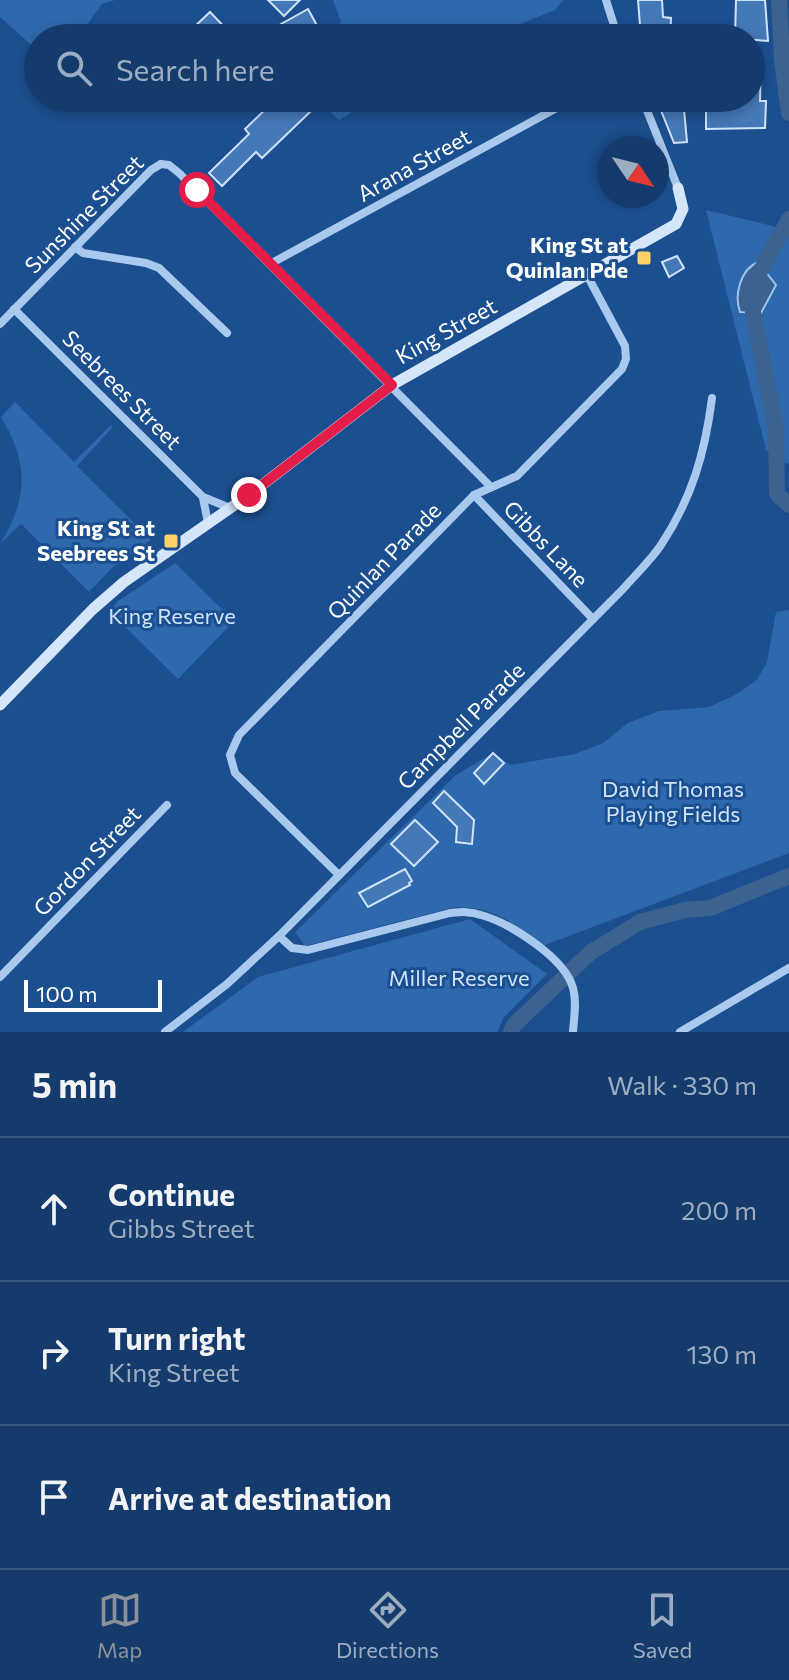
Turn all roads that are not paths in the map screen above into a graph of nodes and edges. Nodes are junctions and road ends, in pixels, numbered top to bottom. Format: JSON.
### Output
{"nodes":[{"id":1,"x":606,"y":0,"type":"edge"},
{"id":2,"x":614,"y":24,"type":"edge"},
{"id":3,"x":549,"y":112,"type":"edge"},
{"id":4,"x":648,"y":112,"type":"edge"},
{"id":5,"x":678,"y":188,"type":"joint"},
{"id":6,"x":75,"y":247,"type":"junction"},
{"id":7,"x":270,"y":264,"type":"junction"},
{"id":8,"x":587,"y":275,"type":"junction"},
{"id":9,"x":14,"y":309,"type":"junction"},
{"id":10,"x":0,"y":324,"type":"edge"},
{"id":11,"x":227,"y":333,"type":"dead end"},
{"id":12,"x":392,"y":385,"type":"junction"},
{"id":13,"x":712,"y":398,"type":"dead end"},
{"id":14,"x":491,"y":487,"type":"junction"},
{"id":15,"x":474,"y":495,"type":"junction"},
{"id":16,"x":203,"y":497,"type":"junction"},
{"id":17,"x":230,"y":508,"type":"junction"},
{"id":18,"x":208,"y":523,"type":"junction"},
{"id":19,"x":593,"y":619,"type":"junction"},
{"id":20,"x":0,"y":705,"type":"edge"},
{"id":21,"x":167,"y":805,"type":"dead end"},
{"id":22,"x":339,"y":875,"type":"junction"},
{"id":23,"x":279,"y":936,"type":"junction"},
{"id":24,"x":789,"y":968,"type":"edge"},
{"id":25,"x":0,"y":977,"type":"edge"},
{"id":26,"x":165,"y":1032,"type":"edge"},
{"id":27,"x":573,"y":1032,"type":"edge"},
{"id":28,"x":680,"y":1032,"type":"edge"}],
"edges":[{"from":1,"to":2,"type":"street"},
{"from":3,"to":7,"type":"street","name":"Arana Street"},
{"from":4,"to":5,"type":"street","name":"King Street"},
{"from":5,"to":8,"type":"street","name":"King Street"},
{"from":6,"to":7,"type":"street","name":"Sunshine Street"},
{"from":6,"to":9,"type":"street","name":"Sunshine Street"},
{"from":6,"to":11,"type":"street"},
{"from":7,"to":12,"type":"street"},
{"from":8,"to":12,"type":"street","name":"King Street"},
{"from":8,"to":14,"type":"street","name":"Quinlan Parade"},
{"from":9,"to":10,"type":"street","name":"Sunshine Street"},
{"from":9,"to":16,"type":"street","name":"Seebrees Street"},
{"from":12,"to":14,"type":"street"},
{"from":12,"to":17,"type":"street","name":"King Street"},
{"from":13,"to":19,"type":"street","name":"Campbell Parade"},
{"from":14,"to":15,"type":"street","name":"Quinlan Parade"},
{"from":15,"to":19,"type":"street","name":"Gibbs Lane"},
{"from":15,"to":22,"type":"street","name":"Quinlan Parade"},
{"from":16,"to":17,"type":"street","name":"Seebrees Street"},
{"from":16,"to":18,"type":"street"},
{"from":17,"to":18,"type":"street","name":"King Street"},
{"from":18,"to":20,"type":"street","name":"King Street"},
{"from":19,"to":22,"type":"street","name":"Campbell Parade"},
{"from":21,"to":25,"type":"street","name":"Gordon Street"},
{"from":22,"to":23,"type":"street","name":"Campbell Parade"},
{"from":23,"to":26,"type":"street","name":"Campbell Parade"},
{"from":23,"to":27,"type":"street"},
{"from":24,"to":28,"type":"street"}]}
